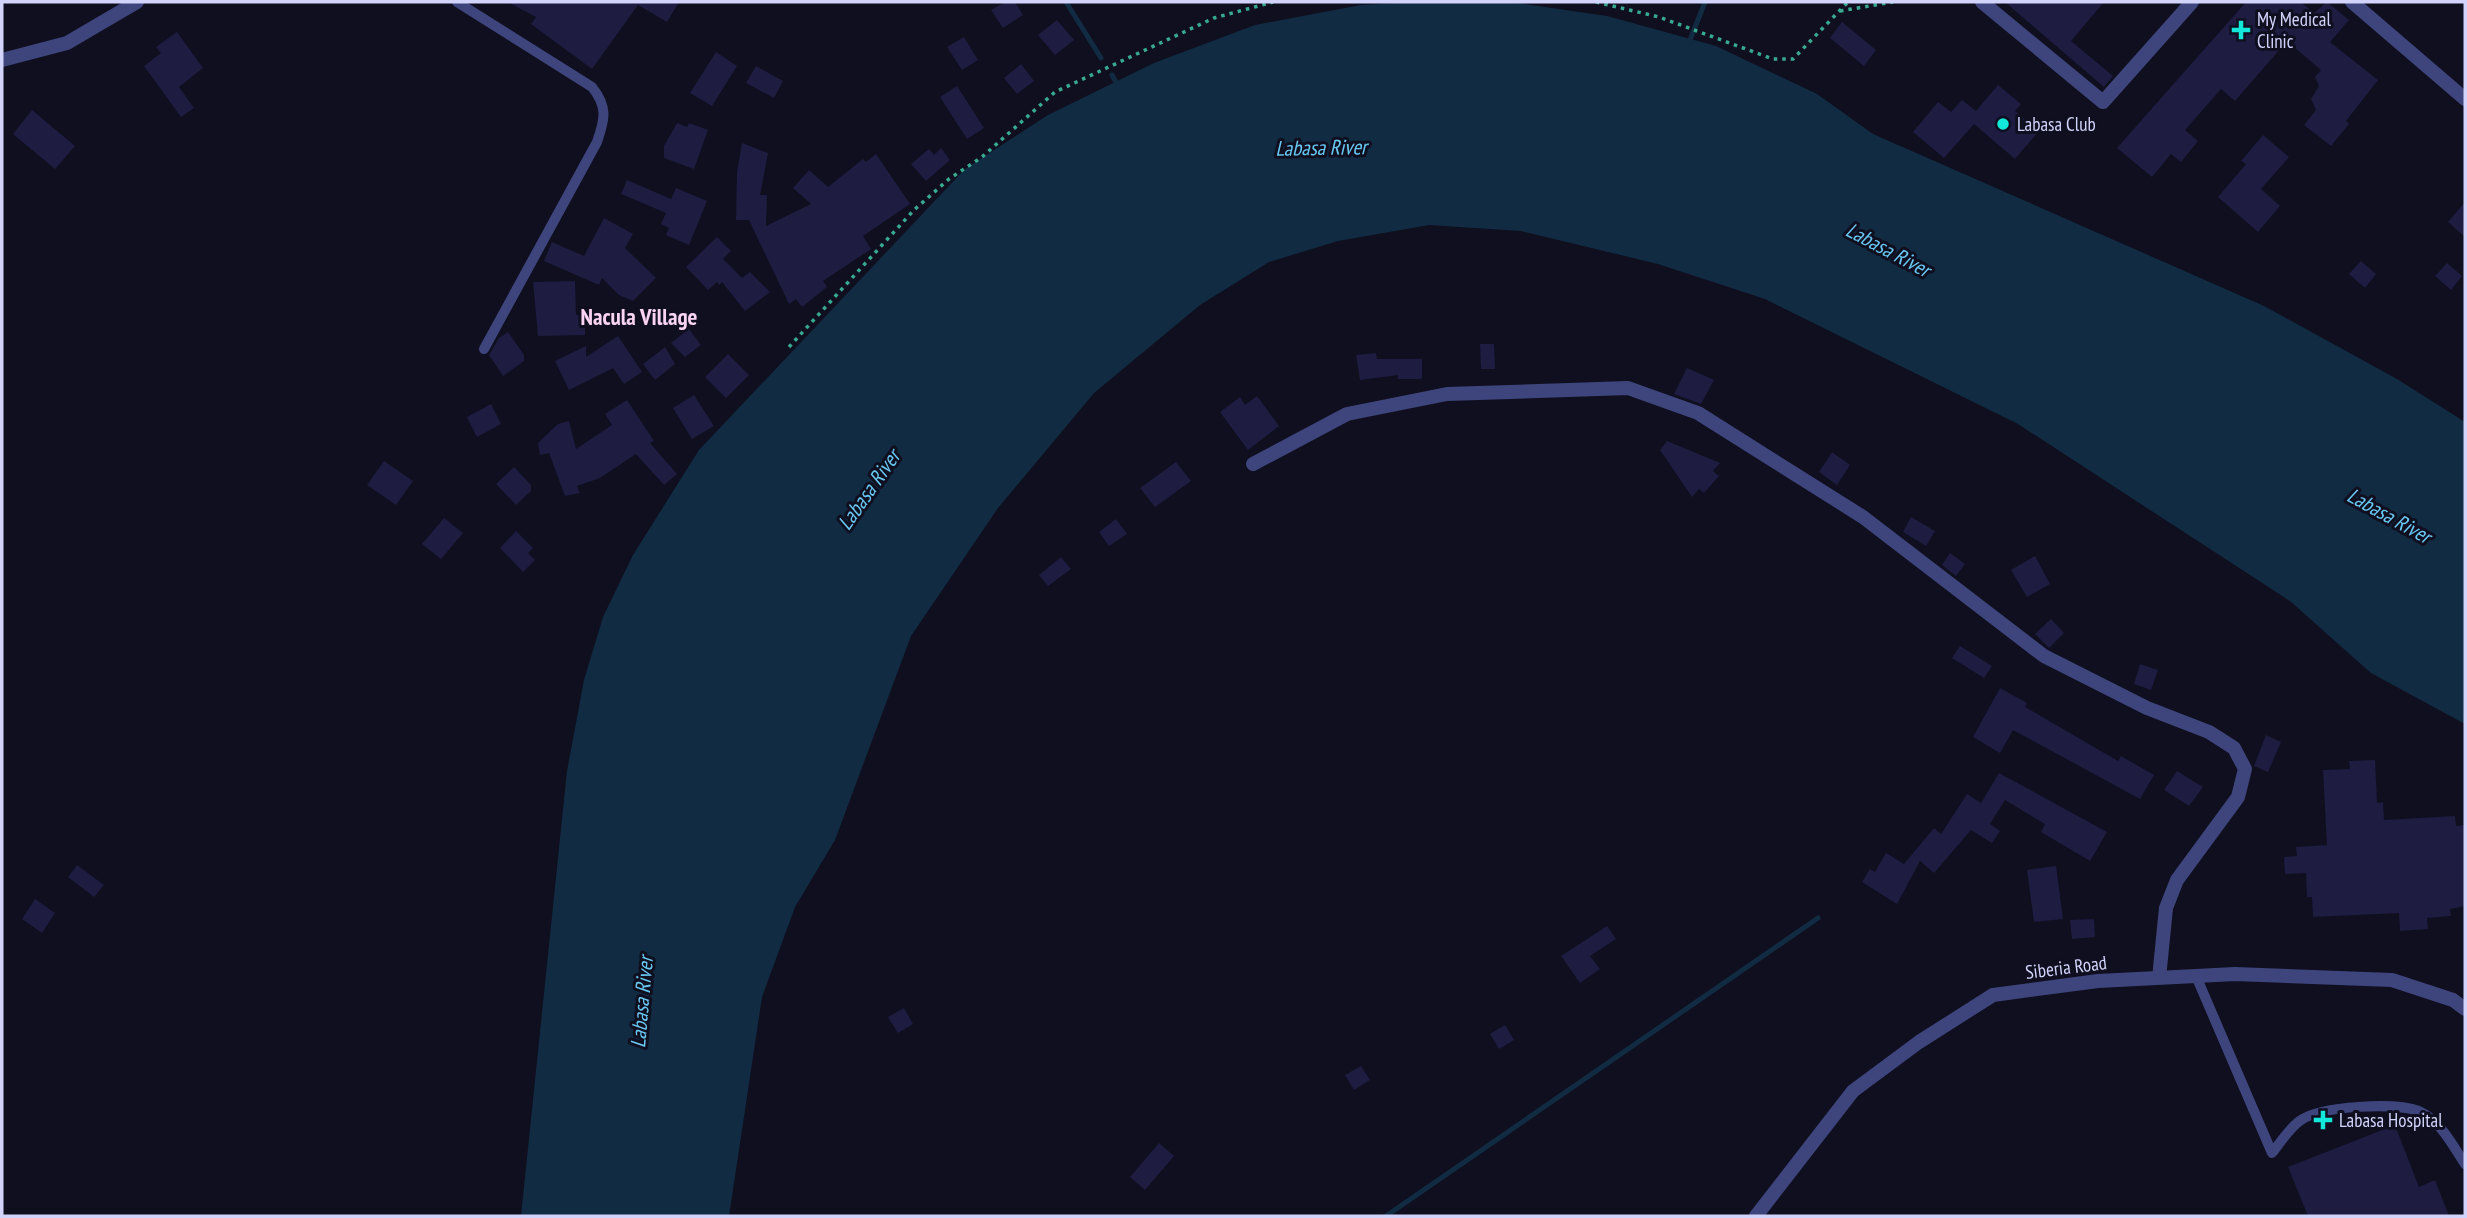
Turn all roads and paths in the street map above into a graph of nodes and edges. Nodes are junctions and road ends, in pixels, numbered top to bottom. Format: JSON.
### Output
{"nodes":[{"id":1,"x":137,"y":2,"type":"edge"},
{"id":2,"x":457,"y":2,"type":"edge"},
{"id":3,"x":1273,"y":2,"type":"edge"},
{"id":4,"x":1596,"y":2,"type":"edge"},
{"id":5,"x":1848,"y":2,"type":"edge"},
{"id":6,"x":1893,"y":2,"type":"edge"},
{"id":7,"x":1982,"y":2,"type":"edge"},
{"id":8,"x":2192,"y":2,"type":"edge"},
{"id":9,"x":2352,"y":2,"type":"edge"},
{"id":10,"x":1839,"y":11,"type":"junction"},
{"id":11,"x":2,"y":60,"type":"edge"},
{"id":12,"x":2465,"y":99,"type":"edge"},
{"id":13,"x":789,"y":347,"type":"dead end"},
{"id":14,"x":484,"y":349,"type":"dead end"},
{"id":15,"x":1254,"y":464,"type":"dead end"},
{"id":16,"x":2196,"y":976,"type":"junction"},
{"id":17,"x":2159,"y":978,"type":"junction"},
{"id":18,"x":2465,"y":1009,"type":"edge"},
{"id":19,"x":2465,"y":1164,"type":"edge"},
{"id":20,"x":1756,"y":1216,"type":"edge"}],
"edges":[{"from":1,"to":11,"type":"street"},
{"from":2,"to":14,"type":"lane"},
{"from":3,"to":13,"type":"path"},
{"from":4,"to":10,"type":"path"},
{"from":5,"to":10,"type":"path"},
{"from":6,"to":10,"type":"path"},
{"from":7,"to":8,"type":"street"},
{"from":9,"to":12,"type":"street"},
{"from":15,"to":17,"type":"street"},
{"from":16,"to":17,"type":"street","name":"Siberia Road"},
{"from":16,"to":18,"type":"street","name":"Siberia Road"},
{"from":16,"to":19,"type":"lane"},
{"from":17,"to":20,"type":"street","name":"Siberia Road"}]}
